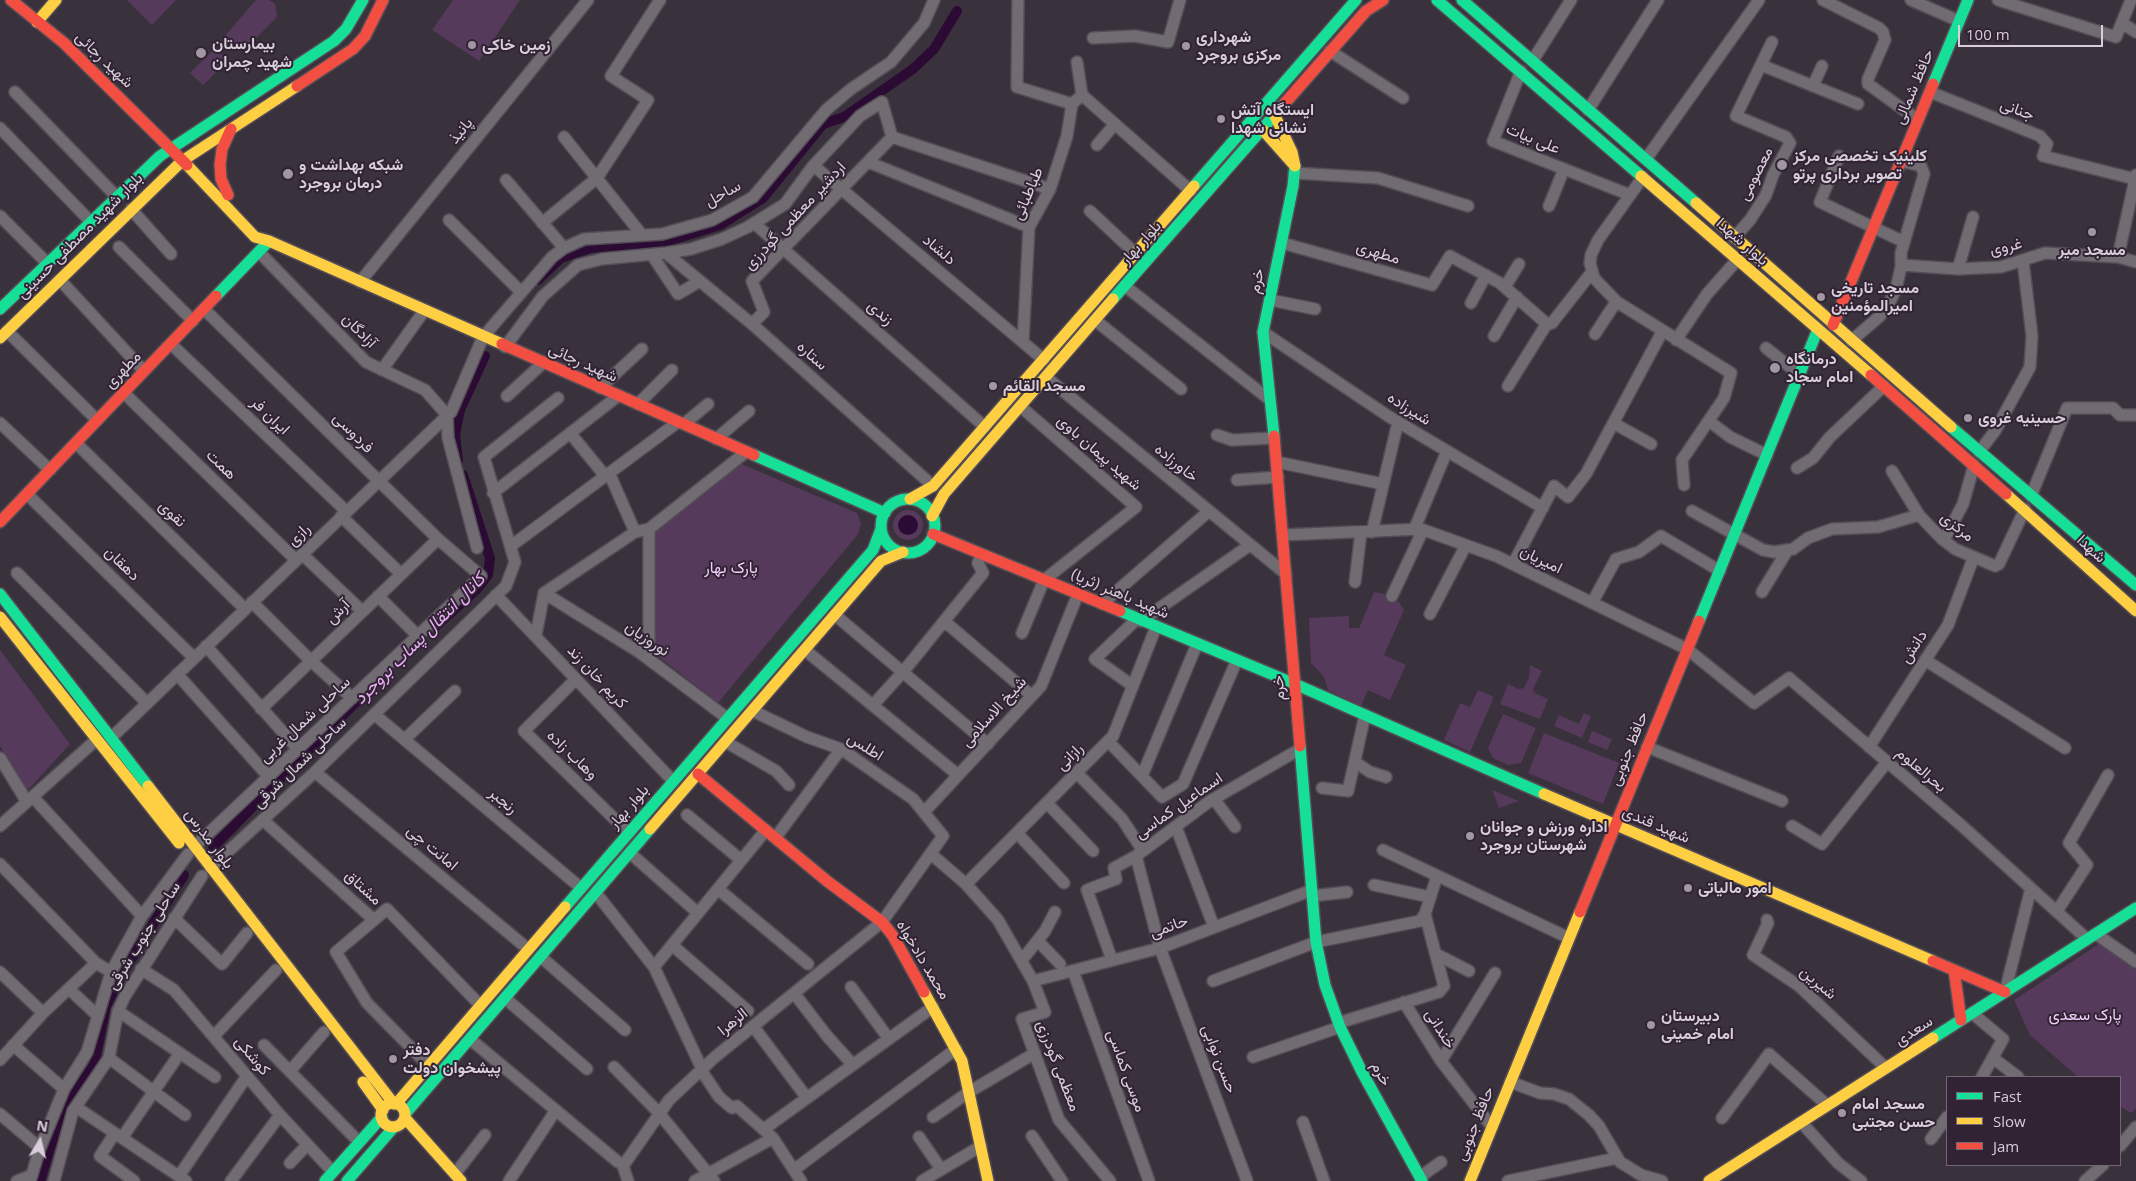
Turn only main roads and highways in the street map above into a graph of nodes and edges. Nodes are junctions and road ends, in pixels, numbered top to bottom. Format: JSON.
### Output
{"nodes":[{"id":1,"x":11,"y":0,"type":"edge"},
{"id":2,"x":56,"y":0,"type":"edge"},
{"id":3,"x":363,"y":0,"type":"edge"},
{"id":4,"x":382,"y":0,"type":"edge"},
{"id":5,"x":1383,"y":0,"type":"edge"},
{"id":6,"x":1437,"y":0,"type":"edge"},
{"id":7,"x":1462,"y":0,"type":"edge"},
{"id":8,"x":1968,"y":0,"type":"edge"},
{"id":9,"x":1354,"y":1,"type":"edge"},
{"id":10,"x":37,"y":22,"type":"junction"},
{"id":11,"x":1275,"y":116,"type":"junction"},
{"id":12,"x":232,"y":128,"type":"junction"},
{"id":13,"x":1263,"y":130,"type":"junction"},
{"id":14,"x":171,"y":147,"type":"junction"},
{"id":15,"x":185,"y":159,"type":"junction"},
{"id":16,"x":1295,"y":169,"type":"junction"},
{"id":17,"x":228,"y":195,"type":"junction"},
{"id":18,"x":90,"y":221,"type":"junction"},
{"id":19,"x":106,"y":234,"type":"junction"},
{"id":20,"x":269,"y":241,"type":"junction"},
{"id":21,"x":0,"y":309,"type":"edge"},
{"id":22,"x":1833,"y":325,"type":"junction"},
{"id":23,"x":1818,"y":329,"type":"junction"},
{"id":24,"x":3,"y":334,"type":"edge"},
{"id":25,"x":910,"y":499,"type":"junction"},
{"id":26,"x":2045,"y":508,"type":"junction"},
{"id":27,"x":2025,"y":510,"type":"joint"},
{"id":28,"x":885,"y":513,"type":"junction"},
{"id":29,"x":932,"y":516,"type":"junction"},
{"id":30,"x":2,"y":517,"type":"edge"},
{"id":31,"x":2034,"y":518,"type":"junction"},
{"id":32,"x":881,"y":529,"type":"junction"},
{"id":33,"x":933,"y":534,"type":"junction"},
{"id":34,"x":2081,"y":551,"type":"junction"},
{"id":35,"x":904,"y":552,"type":"junction"},
{"id":36,"x":2136,"y":585,"type":"edge"},
{"id":37,"x":0,"y":594,"type":"edge"},
{"id":38,"x":2136,"y":598,"type":"edge"},
{"id":39,"x":2136,"y":611,"type":"edge"},
{"id":40,"x":0,"y":617,"type":"edge"},
{"id":41,"x":763,"y":677,"type":"junction"},
{"id":42,"x":1295,"y":684,"type":"junction"},
{"id":43,"x":774,"y":686,"type":"junction"},
{"id":44,"x":698,"y":774,"type":"junction"},
{"id":45,"x":1615,"y":825,"type":"junction"},
{"id":46,"x":192,"y":850,"type":"junction"},
{"id":47,"x":206,"y":872,"type":"junction"},
{"id":48,"x":2136,"y":908,"type":"edge"},
{"id":49,"x":545,"y":930,"type":"junction"},
{"id":50,"x":557,"y":938,"type":"junction"},
{"id":51,"x":1954,"y":970,"type":"junction"},
{"id":52,"x":2005,"y":992,"type":"junction"},
{"id":53,"x":1961,"y":1020,"type":"junction"},
{"id":54,"x":428,"y":1065,"type":"junction"},
{"id":55,"x":439,"y":1075,"type":"junction"},
{"id":56,"x":389,"y":1109,"type":"junction"},
{"id":57,"x":401,"y":1121,"type":"junction"},
{"id":58,"x":359,"y":1142,"type":"junction"},
{"id":59,"x":371,"y":1153,"type":"junction"},
{"id":60,"x":455,"y":1179,"type":"edge"},
{"id":61,"x":1421,"y":1179,"type":"edge"},
{"id":62,"x":349,"y":1180,"type":"edge"},
{"id":63,"x":325,"y":1181,"type":"edge"},
{"id":64,"x":988,"y":1181,"type":"edge"},
{"id":65,"x":1470,"y":1181,"type":"edge"},
{"id":66,"x":1708,"y":1181,"type":"edge"}],
"edges":[{"from":1,"to":10,"type":"main road","name":"شهید رجائی"},
{"from":2,"to":10,"type":"main road"},
{"from":3,"to":14,"type":"main road","name":"بلوار شهید مصطفی حسینی"},
{"from":4,"to":12,"type":"main road","name":"بلوار شهید مصطفی حسینی"},
{"from":5,"to":11,"type":"main road","name":"بلوار بهار"},
{"from":6,"to":23,"type":"main road","name":"بلوار شهدا"},
{"from":7,"to":22,"type":"main road","name":"بلوار شهدا"},
{"from":8,"to":22,"type":"main road","name":"حافظ شمالی"},
{"from":9,"to":25,"type":"main road","name":"بلوار بهار"},
{"from":10,"to":14,"type":"main road","name":"شهید رجائی"},
{"from":11,"to":13,"type":"main road","name":"بلوار بهار"},
{"from":11,"to":16,"type":"main road","name":"خرم"},
{"from":12,"to":15,"type":"main road","name":"بلوار شهید مصطفی حسینی"},
{"from":12,"to":17,"type":"main road"},
{"from":13,"to":16,"type":"main road"},
{"from":13,"to":29,"type":"main road","name":"بلوار بهار"},
{"from":14,"to":15,"type":"main road","name":"شهید رجائی"},
{"from":14,"to":18,"type":"main road","name":"بلوار شهید مصطفی حسینی"},
{"from":15,"to":17,"type":"main road","name":"شهید رجائی"},
{"from":15,"to":19,"type":"main road","name":"بلوار شهید مصطفی حسینی"},
{"from":15,"to":20,"type":"main road","name":"شهید رجائی"},
{"from":16,"to":42,"type":"main road","name":"خرم"},
{"from":17,"to":20,"type":"main road","name":"شهید رجائی"},
{"from":18,"to":19,"type":"main road"},
{"from":18,"to":21,"type":"main road","name":"بلوار شهید مصطفی حسینی"},
{"from":19,"to":24,"type":"main road","name":"بلوار شهید مصطفی حسینی"},
{"from":20,"to":28,"type":"main road","name":"شهید رجائی"},
{"from":20,"to":30,"type":"main road","name":"مطهری"},
{"from":22,"to":23,"type":"main road"},
{"from":22,"to":26,"type":"main road","name":"بلوار شهدا"},
{"from":23,"to":27,"type":"main road","name":"بلوار شهدا"},
{"from":23,"to":45,"type":"main road","name":"حافظ جنوبی"},
{"from":25,"to":28,"type":"main road"},
{"from":25,"to":29,"type":"main road"},
{"from":26,"to":34,"type":"main road"},
{"from":26,"to":36,"type":"main road","name":"شهدا"},
{"from":27,"to":31,"type":"main road","name":"شهدا"},
{"from":28,"to":32,"type":"main road"},
{"from":29,"to":33,"type":"main road"},
{"from":31,"to":34,"type":"main road"},
{"from":31,"to":39,"type":"main road","name":"شهدا"},
{"from":32,"to":35,"type":"main road"},
{"from":32,"to":41,"type":"main road","name":"بلوار بهار"},
{"from":33,"to":35,"type":"main road"},
{"from":33,"to":42,"type":"main road","name":"شهید باهنر (ثریا)"},
{"from":34,"to":38,"type":"main road"},
{"from":35,"to":43,"type":"main road","name":"بلوار بهار"},
{"from":37,"to":46,"type":"main road","name":"بلوار مدرس"},
{"from":40,"to":46,"type":"main road","name":"بلوار مدرس"},
{"from":41,"to":43,"type":"main road"},
{"from":41,"to":49,"type":"main road","name":"بلوار بهار"},
{"from":42,"to":45,"type":"main road","name":"شهید قندی"},
{"from":42,"to":61,"type":"main road","name":"خرم"},
{"from":43,"to":44,"type":"main road","name":"بلوار بهار"},
{"from":44,"to":50,"type":"main road","name":"بلوار بهار"},
{"from":44,"to":64,"type":"main road","name":"محمد دادخواه"},
{"from":45,"to":51,"type":"main road","name":"شهید قندی"},
{"from":45,"to":65,"type":"main road","name":"حافظ جنوبی"},
{"from":46,"to":47,"type":"main road","name":"بلوار مدرس"},
{"from":47,"to":56,"type":"main road","name":"بلوار مدرس"},
{"from":47,"to":56,"type":"main road","name":"بلوار مدرس"},
{"from":48,"to":52,"type":"main road","name":"سعدی"},
{"from":49,"to":50,"type":"main road"},
{"from":49,"to":54,"type":"main road","name":"بلوار بهار"},
{"from":50,"to":55,"type":"main road","name":"بلوار بهار"},
{"from":51,"to":52,"type":"main road","name":"شهید قندی"},
{"from":51,"to":53,"type":"main road"},
{"from":52,"to":53,"type":"main road","name":"سعدی"},
{"from":53,"to":66,"type":"main road","name":"سعدی"},
{"from":54,"to":55,"type":"main road"},
{"from":54,"to":56,"type":"main road","name":"بلوار بهار"},
{"from":55,"to":57,"type":"main road","name":"بلوار بهار"},
{"from":56,"to":57,"type":"main road"},
{"from":56,"to":57,"type":"main road"},
{"from":56,"to":58,"type":"main road","name":"بلوار بهار"},
{"from":57,"to":59,"type":"main road","name":"بلوار بهار"},
{"from":57,"to":60,"type":"main road"},
{"from":58,"to":59,"type":"main road"},
{"from":58,"to":63,"type":"main road","name":"بلوار بهار"},
{"from":59,"to":62,"type":"main road","name":"بلوار بهار"}]}
